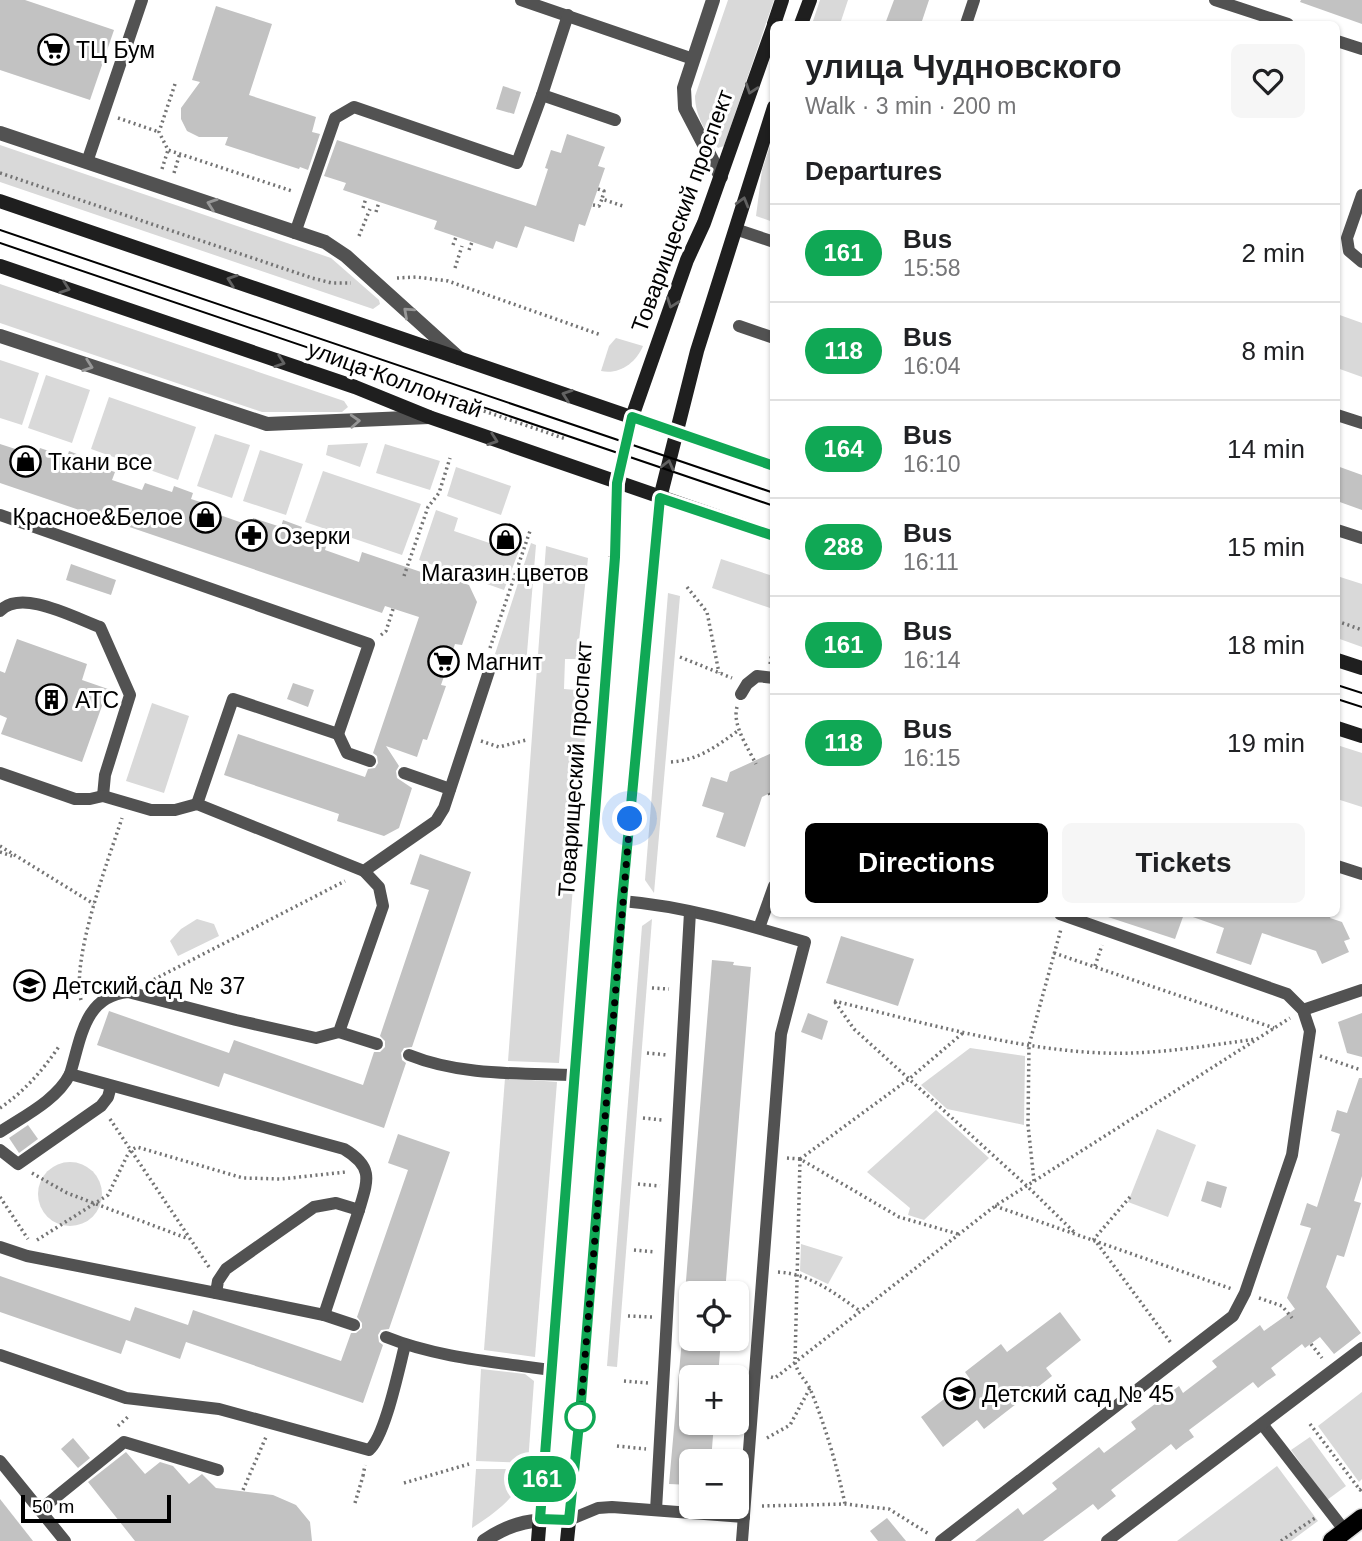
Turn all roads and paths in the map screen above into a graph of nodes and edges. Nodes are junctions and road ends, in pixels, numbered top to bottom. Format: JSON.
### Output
{"nodes":[{"id":1,"x":142,"y":0,"type":"edge"},
{"id":2,"x":521,"y":0,"type":"edge"},
{"id":3,"x":713,"y":0,"type":"edge"},
{"id":4,"x":782,"y":0,"type":"edge"},
{"id":5,"x":810,"y":0,"type":"edge"},
{"id":6,"x":974,"y":0,"type":"edge"},
{"id":7,"x":1215,"y":0,"type":"edge"},
{"id":8,"x":568,"y":15,"type":"junction"},
{"id":9,"x":775,"y":21,"type":"edge"},
{"id":10,"x":803,"y":21,"type":"edge"},
{"id":11,"x":967,"y":21,"type":"edge"},
{"id":12,"x":1279,"y":21,"type":"edge"},
{"id":13,"x":770,"y":36,"type":"edge"},
{"id":14,"x":1340,"y":42,"type":"edge"},
{"id":15,"x":1362,"y":49,"type":"edge"},
{"id":16,"x":693,"y":59,"type":"junction"},
{"id":17,"x":175,"y":84,"type":"dead end"},
{"id":18,"x":542,"y":95,"type":"junction"},
{"id":19,"x":103,"y":113,"type":"junction"},
{"id":20,"x":615,"y":120,"type":"dead end"},
{"id":21,"x":770,"y":120,"type":"edge"},
{"id":22,"x":159,"y":132,"type":"junction"},
{"id":23,"x":0,"y":133,"type":"edge"},
{"id":24,"x":168,"y":150,"type":"junction"},
{"id":25,"x":180,"y":153,"type":"junction"},
{"id":26,"x":87,"y":162,"type":"junction"},
{"id":27,"x":162,"y":169,"type":"dead end"},
{"id":28,"x":0,"y":173,"type":"edge"},
{"id":29,"x":174,"y":173,"type":"dead end"},
{"id":30,"x":721,"y":177,"type":"junction"},
{"id":31,"x":598,"y":189,"type":"dead end"},
{"id":32,"x":1362,"y":195,"type":"edge"},
{"id":33,"x":308,"y":197,"type":"junction"},
{"id":34,"x":366,"y":198,"type":"dead end"},
{"id":35,"x":602,"y":199,"type":"junction"},
{"id":36,"x":0,"y":201,"type":"edge"},
{"id":37,"x":379,"y":202,"type":"dead end"},
{"id":38,"x":593,"y":205,"type":"dead end"},
{"id":39,"x":623,"y":206,"type":"dead end"},
{"id":40,"x":363,"y":208,"type":"dead end"},
{"id":41,"x":370,"y":209,"type":"dead end"},
{"id":42,"x":376,"y":212,"type":"dead end"},
{"id":43,"x":735,"y":229,"type":"junction"},
{"id":44,"x":295,"y":233,"type":"junction"},
{"id":45,"x":359,"y":236,"type":"dead end"},
{"id":46,"x":456,"y":237,"type":"dead end"},
{"id":47,"x":770,"y":241,"type":"edge"},
{"id":48,"x":472,"y":242,"type":"dead end"},
{"id":49,"x":453,"y":245,"type":"dead end"},
{"id":50,"x":462,"y":246,"type":"dead end"},
{"id":51,"x":469,"y":250,"type":"dead end"},
{"id":52,"x":1362,"y":262,"type":"edge"},
{"id":53,"x":0,"y":266,"type":"edge"},
{"id":54,"x":455,"y":268,"type":"dead end"},
{"id":55,"x":374,"y":281,"type":"junction"},
{"id":56,"x":739,"y":326,"type":"dead end"},
{"id":57,"x":601,"y":335,"type":"dead end"},
{"id":58,"x":0,"y":336,"type":"edge"},
{"id":59,"x":770,"y":337,"type":"edge"},
{"id":60,"x":458,"y":358,"type":"junction"},
{"id":61,"x":437,"y":395,"type":"dead end"},
{"id":62,"x":1340,"y":416,"type":"edge"},
{"id":63,"x":429,"y":417,"type":"junction"},
{"id":64,"x":632,"y":417,"type":"junction"},
{"id":65,"x":1362,"y":423,"type":"edge"},
{"id":66,"x":677,"y":433,"type":"junction"},
{"id":67,"x":566,"y":439,"type":"dead end"},
{"id":68,"x":450,"y":458,"type":"dead end"},
{"id":69,"x":770,"y":465,"type":"edge"},
{"id":70,"x":617,"y":483,"type":"junction"},
{"id":71,"x":660,"y":498,"type":"junction"},
{"id":72,"x":0,"y":515,"type":"edge"},
{"id":73,"x":530,"y":531,"type":"dead end"},
{"id":74,"x":1340,"y":531,"type":"edge"},
{"id":75,"x":770,"y":535,"type":"edge"},
{"id":76,"x":1362,"y":538,"type":"edge"},
{"id":77,"x":404,"y":576,"type":"dead end"},
{"id":78,"x":687,"y":587,"type":"dead end"},
{"id":79,"x":393,"y":609,"type":"dead end"},
{"id":80,"x":0,"y":611,"type":"edge"},
{"id":81,"x":1340,"y":622,"type":"edge"},
{"id":82,"x":1362,"y":630,"type":"edge"},
{"id":83,"x":369,"y":645,"type":"junction"},
{"id":84,"x":680,"y":657,"type":"dead end"},
{"id":85,"x":1340,"y":661,"type":"edge"},
{"id":86,"x":492,"y":662,"type":"joint"},
{"id":87,"x":1362,"y":668,"type":"edge"},
{"id":88,"x":719,"y":673,"type":"junction"},
{"id":89,"x":770,"y":677,"type":"edge"},
{"id":90,"x":744,"y":689,"type":"junction"},
{"id":91,"x":1340,"y":729,"type":"edge"},
{"id":92,"x":739,"y":730,"type":"junction"},
{"id":93,"x":338,"y":734,"type":"junction"},
{"id":94,"x":467,"y":736,"type":"junction"},
{"id":95,"x":1362,"y":736,"type":"edge"},
{"id":96,"x":526,"y":740,"type":"dead end"},
{"id":97,"x":370,"y":761,"type":"dead end"},
{"id":98,"x":671,"y":762,"type":"dead end"},
{"id":99,"x":756,"y":764,"type":"dead end"},
{"id":100,"x":0,"y":773,"type":"edge"},
{"id":101,"x":404,"y":773,"type":"dead end"},
{"id":102,"x":450,"y":789,"type":"junction"},
{"id":103,"x":103,"y":796,"type":"junction"},
{"id":104,"x":127,"y":803,"type":"junction"},
{"id":105,"x":197,"y":804,"type":"junction"},
{"id":106,"x":0,"y":846,"type":"edge"},
{"id":107,"x":0,"y":852,"type":"edge"},
{"id":108,"x":17,"y":858,"type":"junction"},
{"id":109,"x":1340,"y":867,"type":"edge"},
{"id":110,"x":364,"y":871,"type":"junction"},
{"id":111,"x":1362,"y":874,"type":"edge"},
{"id":112,"x":770,"y":899,"type":"edge"},
{"id":113,"x":622,"y":901,"type":"junction"},
{"id":114,"x":94,"y":904,"type":"junction"},
{"id":115,"x":690,"y":912,"type":"junction"},
{"id":116,"x":1062,"y":917,"type":"edge"},
{"id":117,"x":1071,"y":917,"type":"edge"},
{"id":118,"x":760,"y":928,"type":"junction"},
{"id":119,"x":1107,"y":930,"type":"junction"},
{"id":120,"x":1055,"y":953,"type":"junction"},
{"id":121,"x":1095,"y":966,"type":"junction"},
{"id":122,"x":1362,"y":990,"type":"edge"},
{"id":123,"x":128,"y":992,"type":"junction"},
{"id":124,"x":1303,"y":1010,"type":"junction"},
{"id":125,"x":90,"y":1013,"type":"junction"},
{"id":126,"x":1274,"y":1028,"type":"junction"},
{"id":127,"x":965,"y":1031,"type":"junction"},
{"id":128,"x":339,"y":1032,"type":"junction"},
{"id":129,"x":1258,"y":1038,"type":"junction"},
{"id":130,"x":63,"y":1041,"type":"dead end"},
{"id":131,"x":377,"y":1044,"type":"dead end"},
{"id":132,"x":1029,"y":1045,"type":"junction"},
{"id":133,"x":1308,"y":1052,"type":"junction"},
{"id":134,"x":409,"y":1055,"type":"dead end"},
{"id":135,"x":1361,"y":1070,"type":"edge"},
{"id":136,"x":70,"y":1074,"type":"junction"},
{"id":137,"x":574,"y":1075,"type":"junction"},
{"id":138,"x":909,"y":1079,"type":"junction"},
{"id":139,"x":111,"y":1086,"type":"junction"},
{"id":140,"x":102,"y":1106,"type":"junction"},
{"id":141,"x":0,"y":1108,"type":"edge"},
{"id":142,"x":0,"y":1132,"type":"edge"},
{"id":143,"x":0,"y":1150,"type":"edge"},
{"id":144,"x":131,"y":1150,"type":"junction"},
{"id":145,"x":800,"y":1159,"type":"junction"},
{"id":146,"x":18,"y":1164,"type":"junction"},
{"id":147,"x":366,"y":1170,"type":"junction"},
{"id":148,"x":1034,"y":1181,"type":"junction"},
{"id":149,"x":1027,"y":1186,"type":"junction"},
{"id":150,"x":1130,"y":1196,"type":"dead end"},
{"id":151,"x":0,"y":1197,"type":"edge"},
{"id":152,"x":96,"y":1204,"type":"junction"},
{"id":153,"x":995,"y":1206,"type":"junction"},
{"id":154,"x":359,"y":1210,"type":"junction"},
{"id":155,"x":1075,"y":1233,"type":"junction"},
{"id":156,"x":959,"y":1234,"type":"junction"},
{"id":157,"x":1094,"y":1239,"type":"junction"},
{"id":158,"x":191,"y":1240,"type":"junction"},
{"id":159,"x":0,"y":1247,"type":"edge"},
{"id":160,"x":764,"y":1271,"type":"junction"},
{"id":161,"x":796,"y":1273,"type":"junction"},
{"id":162,"x":1218,"y":1284,"type":"dead end"},
{"id":163,"x":217,"y":1287,"type":"junction"},
{"id":164,"x":1282,"y":1306,"type":"dead end"},
{"id":165,"x":860,"y":1311,"type":"junction"},
{"id":166,"x":324,"y":1315,"type":"junction"},
{"id":167,"x":1292,"y":1318,"type":"dead end"},
{"id":168,"x":354,"y":1325,"type":"dead end"},
{"id":169,"x":386,"y":1337,"type":"dead end"},
{"id":170,"x":405,"y":1345,"type":"junction"},
{"id":171,"x":1362,"y":1348,"type":"edge"},
{"id":172,"x":0,"y":1356,"type":"edge"},
{"id":173,"x":1181,"y":1356,"type":"junction"},
{"id":174,"x":794,"y":1362,"type":"junction"},
{"id":175,"x":551,"y":1370,"type":"junction"},
{"id":176,"x":754,"y":1376,"type":"junction"},
{"id":177,"x":810,"y":1388,"type":"junction"},
{"id":178,"x":132,"y":1413,"type":"dead end"},
{"id":179,"x":268,"y":1423,"type":"junction"},
{"id":180,"x":1262,"y":1424,"type":"junction"},
{"id":181,"x":1310,"y":1424,"type":"dead end"},
{"id":182,"x":116,"y":1428,"type":"dead end"},
{"id":183,"x":750,"y":1447,"type":"junction"},
{"id":184,"x":369,"y":1450,"type":"junction"},
{"id":185,"x":749,"y":1460,"type":"edge"},
{"id":186,"x":0,"y":1461,"type":"edge"},
{"id":187,"x":468,"y":1464,"type":"dead end"},
{"id":188,"x":218,"y":1469,"type":"dead end"},
{"id":189,"x":404,"y":1483,"type":"dead end"},
{"id":190,"x":1362,"y":1488,"type":"edge"},
{"id":191,"x":243,"y":1490,"type":"dead end"},
{"id":192,"x":355,"y":1503,"type":"dead end"},
{"id":193,"x":845,"y":1504,"type":"junction"},
{"id":194,"x":1328,"y":1508,"type":"junction"},
{"id":195,"x":40,"y":1510,"type":"junction"},
{"id":196,"x":656,"y":1510,"type":"junction"},
{"id":197,"x":679,"y":1511,"type":"edge"},
{"id":198,"x":749,"y":1512,"type":"edge"},
{"id":199,"x":1362,"y":1518,"type":"edge"},
{"id":200,"x":540,"y":1519,"type":"junction"},
{"id":201,"x":745,"y":1519,"type":"edge"},
{"id":202,"x":569,"y":1520,"type":"junction"},
{"id":203,"x":1338,"y":1536,"type":"edge"},
{"id":204,"x":65,"y":1541,"type":"edge"},
{"id":205,"x":484,"y":1541,"type":"edge"},
{"id":206,"x":538,"y":1541,"type":"edge"},
{"id":207,"x":567,"y":1541,"type":"edge"},
{"id":208,"x":743,"y":1541,"type":"edge"},
{"id":209,"x":941,"y":1541,"type":"edge"},
{"id":210,"x":1107,"y":1541,"type":"edge"},
{"id":211,"x":1281,"y":1541,"type":"edge"}],
"edges":[{"from":1,"to":19,"type":"lane"},
{"from":2,"to":8,"type":"lane"},
{"from":3,"to":16,"type":"street"},
{"from":4,"to":9,"type":"street","name":"Товарищеский проспект"},
{"from":5,"to":10,"type":"street"},
{"from":6,"to":11,"type":"lane"},
{"from":7,"to":12,"type":"lane"},
{"from":8,"to":16,"type":"lane"},
{"from":8,"to":18,"type":"lane"},
{"from":13,"to":30,"type":"street","name":"Товарищеский проспект","one_way":true},
{"from":14,"to":15,"type":"lane"},
{"from":16,"to":30,"type":"street"},
{"from":17,"to":22,"type":"path"},
{"from":18,"to":20,"type":"lane"},
{"from":18,"to":33,"type":"lane"},
{"from":19,"to":22,"type":"path"},
{"from":19,"to":26,"type":"lane"},
{"from":43,"to":21,"type":"street","one_way":true},
{"from":22,"to":24,"type":"path"},
{"from":23,"to":26,"type":"street"},
{"from":24,"to":25,"type":"path"},
{"from":24,"to":27,"type":"path"},
{"from":25,"to":29,"type":"path"},
{"from":25,"to":33,"type":"path"},
{"from":44,"to":26,"type":"street","one_way":true},
{"from":28,"to":55,"type":"path"},
{"from":30,"to":64,"type":"street","name":"Товарищеский проспект","one_way":true},
{"from":31,"to":35,"type":"path"},
{"from":32,"to":52,"type":"lane"},
{"from":33,"to":44,"type":"lane"},
{"from":34,"to":40,"type":"path"},
{"from":35,"to":38,"type":"path"},
{"from":35,"to":39,"type":"path"},
{"from":60,"to":36,"type":"street","name":"улица Коллонтай","one_way":true},
{"from":37,"to":42,"type":"path"},
{"from":41,"to":45,"type":"path"},
{"from":43,"to":47,"type":"lane"},
{"from":43,"to":66,"type":"street"},
{"from":44,"to":55,"type":"street"},
{"from":46,"to":49,"type":"path"},
{"from":48,"to":51,"type":"path"},
{"from":50,"to":54,"type":"path"},
{"from":53,"to":63,"type":"street","name":"улица Коллонтай","one_way":true},
{"from":55,"to":57,"type":"path"},
{"from":60,"to":55,"type":"street","one_way":true},
{"from":56,"to":59,"type":"lane"},
{"from":58,"to":63,"type":"street","one_way":true},
{"from":64,"to":60,"type":"street","name":"улица Коллонтай","one_way":true},
{"from":61,"to":67,"type":"path"},
{"from":62,"to":65,"type":"lane"},
{"from":63,"to":70,"type":"street","name":"улица Коллонтай","one_way":true},
{"from":64,"to":66,"type":"street","name":"улица Коллонтай"},
{"from":64,"to":70,"type":"street","name":"Товарищеский проспект"},
{"from":66,"to":69,"type":"street","name":"улица Коллонтай"},
{"from":71,"to":66,"type":"street","one_way":true},
{"from":68,"to":77,"type":"path"},
{"from":70,"to":71,"type":"street","name":"улица Коллонтай"},
{"from":70,"to":137,"type":"street","name":"Товарищеский проспект"},
{"from":71,"to":75,"type":"street","name":"улица Коллонтай"},
{"from":71,"to":113,"type":"street"},
{"from":72,"to":83,"type":"lane"},
{"from":73,"to":86,"type":"path"},
{"from":74,"to":76,"type":"lane"},
{"from":78,"to":88,"type":"path"},
{"from":79,"to":83,"type":"path"},
{"from":80,"to":103,"type":"lane"},
{"from":81,"to":82,"type":"path"},
{"from":83,"to":93,"type":"lane"},
{"from":84,"to":88,"type":"path"},
{"from":85,"to":87,"type":"street"},
{"from":86,"to":94,"type":"lane"},
{"from":88,"to":90,"type":"path"},
{"from":89,"to":90,"type":"lane"},
{"from":90,"to":92,"type":"path"},
{"from":91,"to":95,"type":"street"},
{"from":92,"to":98,"type":"path"},
{"from":92,"to":99,"type":"path"},
{"from":93,"to":97,"type":"lane"},
{"from":93,"to":105,"type":"lane"},
{"from":94,"to":96,"type":"path"},
{"from":94,"to":102,"type":"lane"},
{"from":100,"to":103,"type":"lane"},
{"from":101,"to":102,"type":"lane"},
{"from":102,"to":110,"type":"lane"},
{"from":103,"to":104,"type":"lane"},
{"from":104,"to":105,"type":"lane"},
{"from":104,"to":114,"type":"path"},
{"from":105,"to":110,"type":"lane"},
{"from":106,"to":108,"type":"path"},
{"from":107,"to":108,"type":"path"},
{"from":108,"to":114,"type":"path"},
{"from":109,"to":111,"type":"lane"},
{"from":110,"to":123,"type":"path"},
{"from":110,"to":128,"type":"lane"},
{"from":112,"to":118,"type":"lane"},
{"from":113,"to":115,"type":"lane"},
{"from":113,"to":202,"type":"street"},
{"from":114,"to":125,"type":"path"},
{"from":115,"to":118,"type":"lane"},
{"from":115,"to":196,"type":"lane"},
{"from":116,"to":120,"type":"path"},
{"from":117,"to":119,"type":"lane"},
{"from":118,"to":160,"type":"lane"},
{"from":119,"to":121,"type":"path"},
{"from":119,"to":124,"type":"lane"},
{"from":120,"to":121,"type":"path"},
{"from":120,"to":132,"type":"path"},
{"from":121,"to":126,"type":"path"},
{"from":122,"to":124,"type":"lane"},
{"from":123,"to":125,"type":"lane"},
{"from":123,"to":128,"type":"lane"},
{"from":124,"to":126,"type":"path"},
{"from":124,"to":133,"type":"lane"},
{"from":125,"to":136,"type":"lane"},
{"from":126,"to":129,"type":"path"},
{"from":127,"to":132,"type":"path"},
{"from":127,"to":138,"type":"path"},
{"from":127,"to":138,"type":"path"},
{"from":128,"to":131,"type":"lane"},
{"from":129,"to":132,"type":"path"},
{"from":129,"to":148,"type":"path"},
{"from":130,"to":141,"type":"path"},
{"from":132,"to":148,"type":"path"},
{"from":133,"to":135,"type":"path"},
{"from":133,"to":173,"type":"lane"},
{"from":134,"to":137,"type":"lane"},
{"from":136,"to":139,"type":"lane"},
{"from":136,"to":142,"type":"lane"},
{"from":137,"to":175,"type":"street","name":"Товарищеский проспект"},
{"from":138,"to":145,"type":"path"},
{"from":138,"to":149,"type":"path"},
{"from":139,"to":140,"type":"lane"},
{"from":139,"to":147,"type":"lane"},
{"from":140,"to":144,"type":"path"},
{"from":140,"to":146,"type":"lane"},
{"from":143,"to":146,"type":"lane"},
{"from":144,"to":147,"type":"path"},
{"from":144,"to":152,"type":"path"},
{"from":144,"to":158,"type":"path"},
{"from":145,"to":156,"type":"path"},
{"from":145,"to":161,"type":"path"},
{"from":146,"to":152,"type":"path"},
{"from":147,"to":154,"type":"lane"},
{"from":148,"to":149,"type":"path"},
{"from":149,"to":153,"type":"path"},
{"from":149,"to":155,"type":"path"},
{"from":150,"to":157,"type":"path"},
{"from":151,"to":152,"type":"path"},
{"from":152,"to":158,"type":"path"},
{"from":153,"to":155,"type":"path"},
{"from":153,"to":156,"type":"path"},
{"from":154,"to":163,"type":"lane"},
{"from":154,"to":166,"type":"lane"},
{"from":155,"to":157,"type":"path"},
{"from":156,"to":165,"type":"path"},
{"from":157,"to":162,"type":"path"},
{"from":157,"to":173,"type":"path"},
{"from":158,"to":163,"type":"path"},
{"from":159,"to":163,"type":"lane"},
{"from":160,"to":161,"type":"path"},
{"from":160,"to":176,"type":"lane"},
{"from":161,"to":165,"type":"path"},
{"from":161,"to":174,"type":"path"},
{"from":163,"to":166,"type":"lane"},
{"from":164,"to":167,"type":"path"},
{"from":165,"to":174,"type":"path"},
{"from":166,"to":168,"type":"lane"},
{"from":169,"to":170,"type":"lane"},
{"from":170,"to":175,"type":"lane"},
{"from":170,"to":184,"type":"lane"},
{"from":171,"to":180,"type":"lane"},
{"from":172,"to":179,"type":"lane"},
{"from":173,"to":209,"type":"lane"},
{"from":174,"to":176,"type":"path"},
{"from":174,"to":177,"type":"path"},
{"from":175,"to":200,"type":"street","name":"Товарищеский проспект"},
{"from":176,"to":183,"type":"lane"},
{"from":177,"to":183,"type":"path"},
{"from":177,"to":193,"type":"path"},
{"from":178,"to":182,"type":"path"},
{"from":179,"to":184,"type":"lane"},
{"from":179,"to":191,"type":"path"},
{"from":180,"to":194,"type":"lane"},
{"from":180,"to":210,"type":"lane"},
{"from":181,"to":190,"type":"path"},
{"from":183,"to":185,"type":"lane"},
{"from":184,"to":192,"type":"path"},
{"from":186,"to":195,"type":"lane"},
{"from":187,"to":189,"type":"path"},
{"from":188,"to":195,"type":"lane"},
{"from":193,"to":198,"type":"path"},
{"from":193,"to":209,"type":"path"},
{"from":194,"to":203,"type":"lane"},
{"from":194,"to":211,"type":"path"},
{"from":195,"to":204,"type":"lane"},
{"from":196,"to":197,"type":"lane"},
{"from":196,"to":202,"type":"lane"},
{"from":199,"to":203,"type":"main road"},
{"from":200,"to":202,"type":"street"},
{"from":200,"to":205,"type":"street"},
{"from":200,"to":206,"type":"street","name":"Товарищеский проспект"},
{"from":201,"to":208,"type":"lane"},
{"from":202,"to":207,"type":"street"}]}
